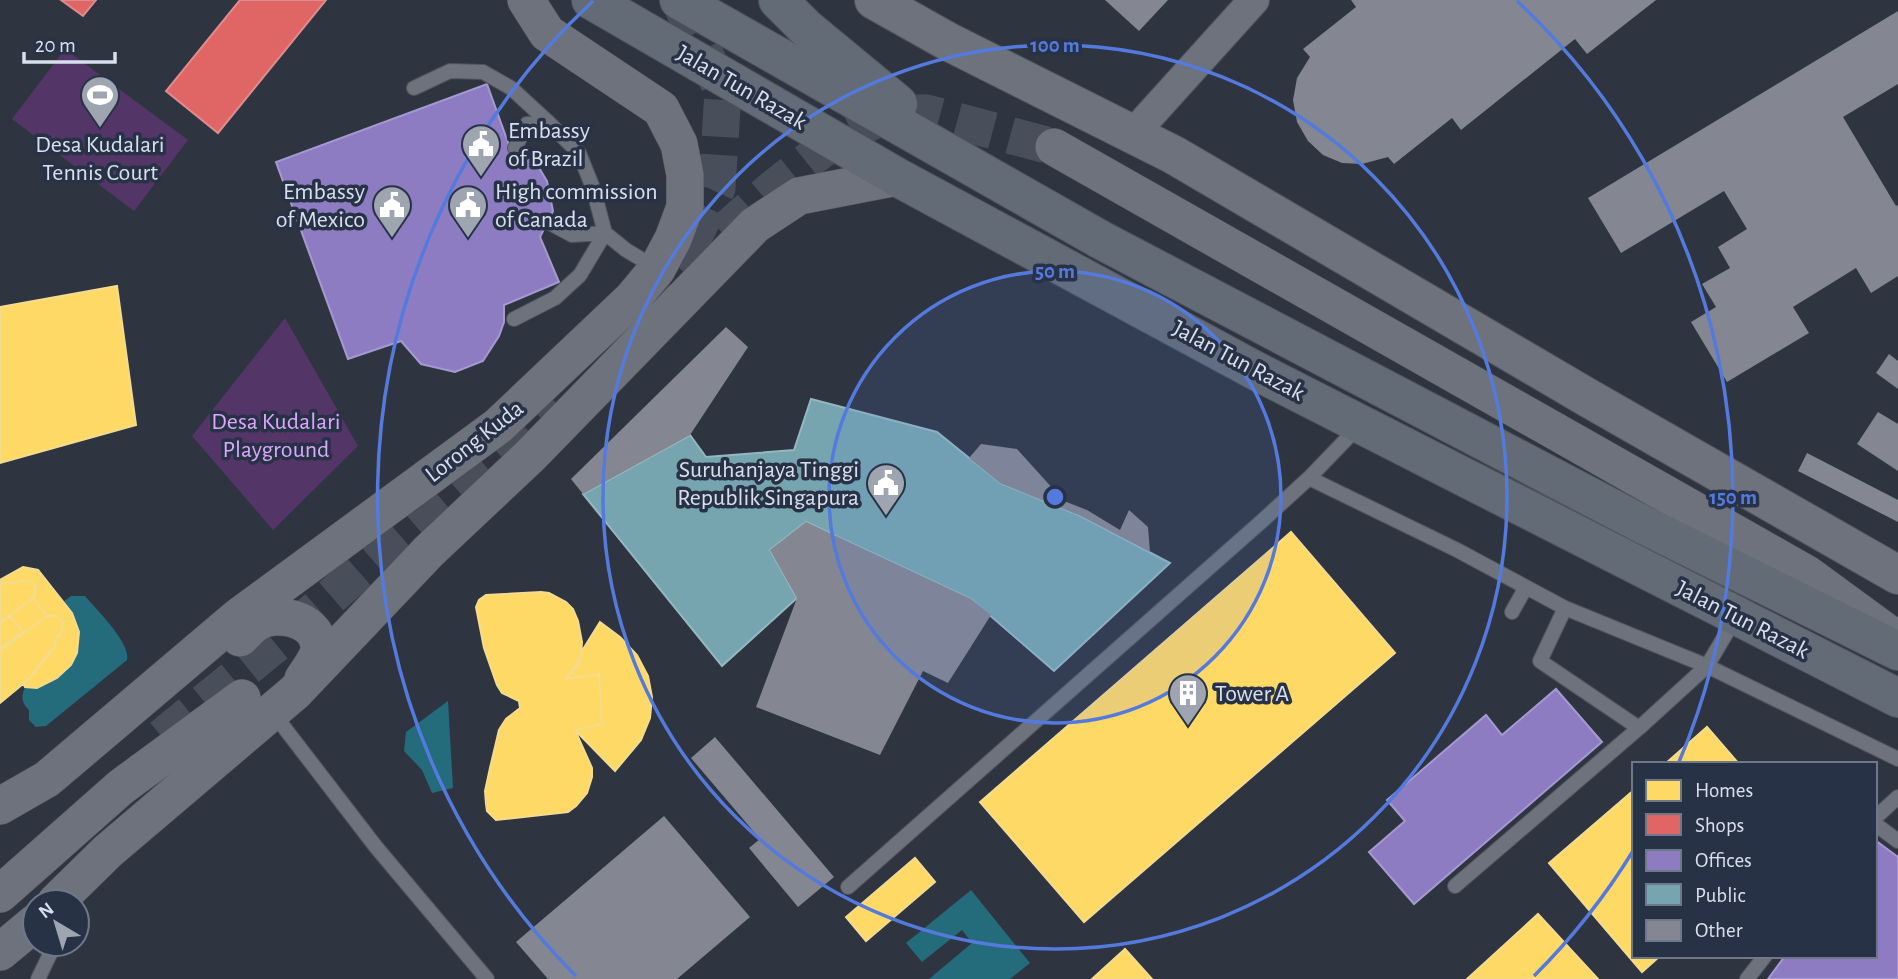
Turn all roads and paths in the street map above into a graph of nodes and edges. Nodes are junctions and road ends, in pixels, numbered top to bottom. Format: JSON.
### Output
{"nodes":[{"id":1,"x":526,"y":0,"type":"edge"},
{"id":2,"x":591,"y":0,"type":"edge"},
{"id":3,"x":679,"y":0,"type":"edge"},
{"id":4,"x":778,"y":0,"type":"edge"},
{"id":5,"x":874,"y":0,"type":"edge"},
{"id":6,"x":1254,"y":0,"type":"edge"},
{"id":7,"x":414,"y":88,"type":"dead end"},
{"id":8,"x":549,"y":123,"type":"junction"},
{"id":9,"x":1132,"y":135,"type":"junction"},
{"id":10,"x":1054,"y":147,"type":"tunnel mouth"},
{"id":11,"x":516,"y":148,"type":"dead end"},
{"id":12,"x":982,"y":173,"type":"junction"},
{"id":13,"x":897,"y":177,"type":"junction"},
{"id":14,"x":548,"y":222,"type":"dead end"},
{"id":15,"x":605,"y":233,"type":"junction"},
{"id":16,"x":657,"y":269,"type":"junction"},
{"id":17,"x":514,"y":319,"type":"dead end"},
{"id":18,"x":1361,"y":423,"type":"junction"},
{"id":19,"x":1309,"y":478,"type":"junction"},
{"id":20,"x":1898,"y":575,"type":"edge"},
{"id":21,"x":1525,"y":587,"type":"junction"},
{"id":22,"x":1565,"y":608,"type":"junction"},
{"id":23,"x":1512,"y":612,"type":"dead end"},
{"id":24,"x":1736,"y":617,"type":"junction"},
{"id":25,"x":1898,"y":641,"type":"edge"},
{"id":26,"x":1898,"y":651,"type":"edge"},
{"id":27,"x":191,"y":657,"type":"junction"},
{"id":28,"x":1707,"y":666,"type":"junction"},
{"id":29,"x":1898,"y":698,"type":"edge"},
{"id":30,"x":270,"y":701,"type":"junction"},
{"id":31,"x":1639,"y":728,"type":"junction"},
{"id":32,"x":1898,"y":759,"type":"edge"},
{"id":33,"x":47,"y":779,"type":"junction"},
{"id":34,"x":110,"y":780,"type":"dead end"},
{"id":35,"x":1898,"y":797,"type":"edge"},
{"id":36,"x":0,"y":806,"type":"edge"},
{"id":37,"x":1877,"y":816,"type":"edge"},
{"id":38,"x":0,"y":822,"type":"edge"},
{"id":39,"x":1877,"y":825,"type":"edge"},
{"id":40,"x":1898,"y":841,"type":"edge"},
{"id":41,"x":108,"y":851,"type":"junction"},
{"id":42,"x":0,"y":872,"type":"edge"},
{"id":43,"x":1455,"y":886,"type":"dead end"},
{"id":44,"x":848,"y":887,"type":"dead end"},
{"id":45,"x":61,"y":888,"type":"edge"},
{"id":46,"x":70,"y":888,"type":"edge"},
{"id":47,"x":0,"y":894,"type":"edge"},
{"id":48,"x":21,"y":919,"type":"edge"},
{"id":49,"x":0,"y":935,"type":"edge"},
{"id":50,"x":21,"y":935,"type":"edge"},
{"id":51,"x":0,"y":952,"type":"edge"},
{"id":52,"x":48,"y":958,"type":"edge"},
{"id":53,"x":1763,"y":958,"type":"edge"},
{"id":54,"x":38,"y":979,"type":"edge"},
{"id":55,"x":486,"y":979,"type":"edge"},
{"id":56,"x":1747,"y":979,"type":"edge"}],
"edges":[{"from":1,"to":16,"type":"street","name":"Lorong Kuda"},
{"from":2,"to":13,"type":"main road","name":"Jalan Tun Razak"},
{"from":3,"to":12,"type":"main road","name":"Jalan Tun Razak"},
{"from":4,"to":12,"type":"main road"},
{"from":5,"to":9,"type":"main road"},
{"from":6,"to":9,"type":"street"},
{"from":7,"to":8,"type":"lane"},
{"from":8,"to":11,"type":"lane"},
{"from":8,"to":15,"type":"lane"},
{"from":9,"to":20,"type":"main road"},
{"from":10,"to":25,"type":"street"},
{"from":12,"to":26,"type":"main road","name":"Jalan Tun Razak"},
{"from":13,"to":18,"type":"main road","name":"Jalan Tun Razak"},
{"from":13,"to":30,"type":"street","name":"Lorong Kuda"},
{"from":14,"to":15,"type":"lane"},
{"from":15,"to":16,"type":"lane"},
{"from":15,"to":17,"type":"lane"},
{"from":16,"to":27,"type":"street","name":"Lorong Kuda"},
{"from":18,"to":19,"type":"lane"},
{"from":18,"to":24,"type":"main road","name":"Jalan Tun Razak"},
{"from":19,"to":21,"type":"lane"},
{"from":19,"to":44,"type":"lane"},
{"from":21,"to":22,"type":"lane"},
{"from":21,"to":23,"type":"lane"},
{"from":22,"to":28,"type":"lane"},
{"from":22,"to":31,"type":"lane"},
{"from":24,"to":28,"type":"lane"},
{"from":24,"to":29,"type":"main road","name":"Jalan Tun Razak"},
{"from":27,"to":30,"type":"street"},
{"from":27,"to":33,"type":"street","name":"Lorong Kuda"},
{"from":28,"to":31,"type":"lane"},
{"from":28,"to":32,"type":"lane"},
{"from":30,"to":41,"type":"street","name":"Lorong Kuda"},
{"from":30,"to":47,"type":"street"},
{"from":30,"to":55,"type":"lane"},
{"from":31,"to":43,"type":"lane"},
{"from":33,"to":36,"type":"street","name":"Lorong Kuda"},
{"from":33,"to":38,"type":"lane"},
{"from":34,"to":42,"type":"street"},
{"from":35,"to":37,"type":"lane"},
{"from":39,"to":40,"type":"lane"},
{"from":41,"to":45,"type":"lane"},
{"from":41,"to":46,"type":"street","name":"Lorong Kuda"},
{"from":48,"to":49,"type":"lane"},
{"from":50,"to":51,"type":"street"},
{"from":52,"to":54,"type":"lane"},
{"from":53,"to":56,"type":"lane"}]}
